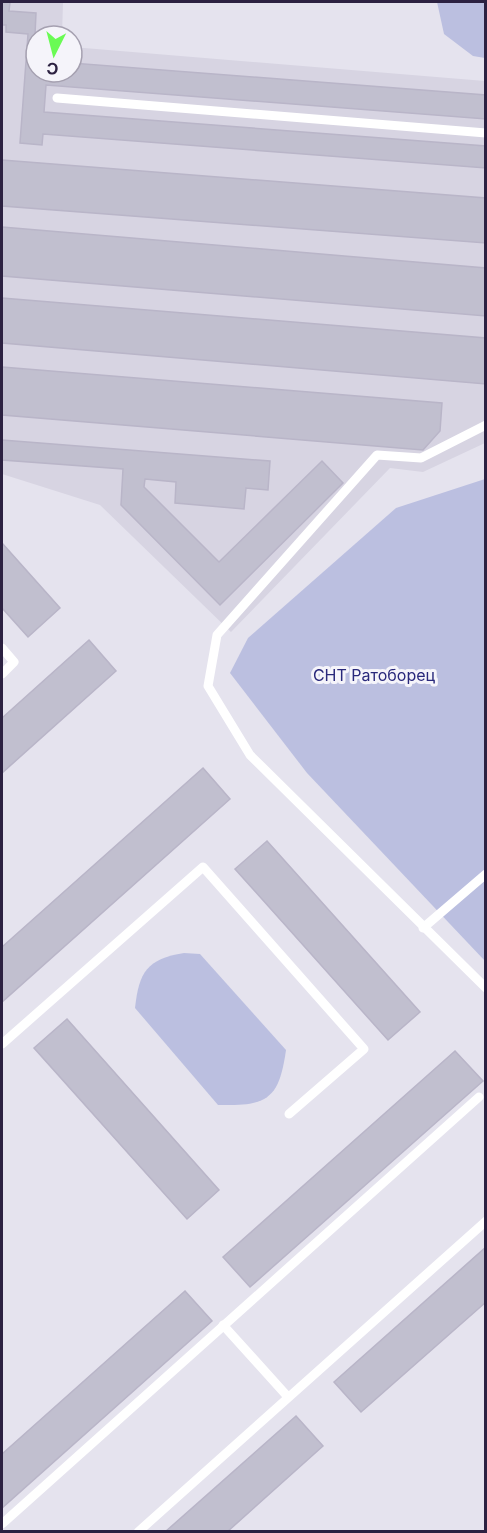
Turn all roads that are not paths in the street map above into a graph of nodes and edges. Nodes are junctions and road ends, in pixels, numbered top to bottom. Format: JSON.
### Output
{"nodes":[{"id":1,"x":57,"y":98,"type":"dead end"},
{"id":2,"x":486,"y":133,"type":"edge"},
{"id":3,"x":486,"y":425,"type":"edge"},
{"id":4,"x":2,"y":648,"type":"edge"},
{"id":5,"x":2,"y":674,"type":"edge"},
{"id":6,"x":486,"y":874,"type":"edge"},
{"id":7,"x":423,"y":928,"type":"junction"},
{"id":8,"x":486,"y":988,"type":"edge"},
{"id":9,"x":2,"y":1044,"type":"edge"},
{"id":10,"x":479,"y":1097,"type":"dead end"},
{"id":11,"x":289,"y":1114,"type":"dead end"},
{"id":12,"x":486,"y":1221,"type":"edge"},
{"id":13,"x":224,"y":1325,"type":"junction"},
{"id":14,"x":288,"y":1397,"type":"junction"},
{"id":15,"x":2,"y":1524,"type":"edge"},
{"id":16,"x":138,"y":1532,"type":"edge"}],
"edges":[{"from":1,"to":2,"type":"lane"},
{"from":3,"to":7,"type":"lane"},
{"from":4,"to":5,"type":"lane"},
{"from":6,"to":7,"type":"lane"},
{"from":7,"to":8,"type":"lane"},
{"from":9,"to":11,"type":"lane"},
{"from":10,"to":13,"type":"lane"},
{"from":12,"to":14,"type":"lane"},
{"from":13,"to":14,"type":"lane"},
{"from":13,"to":15,"type":"lane"},
{"from":14,"to":16,"type":"lane"}]}
